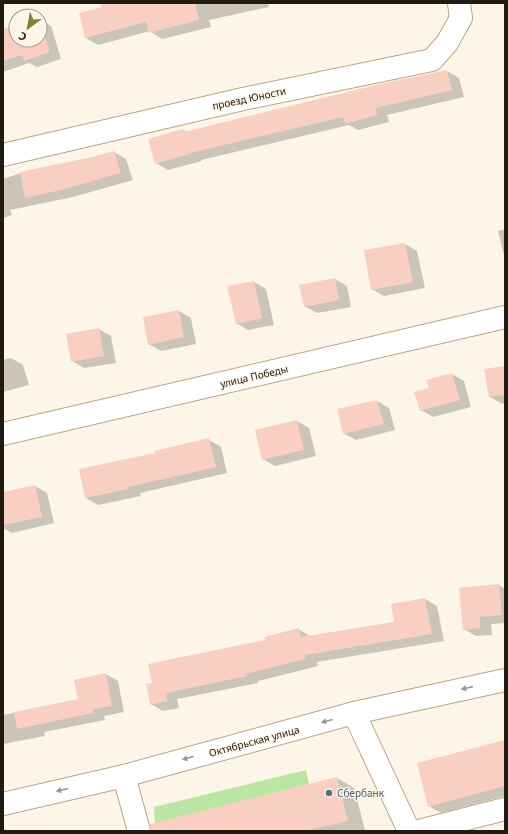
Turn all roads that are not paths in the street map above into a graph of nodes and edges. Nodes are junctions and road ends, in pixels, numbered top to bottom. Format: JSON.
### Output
{"nodes":[{"id":1,"x":459,"y":3,"type":"edge"},
{"id":2,"x":3,"y":155,"type":"edge"},
{"id":3,"x":505,"y":317,"type":"edge"},
{"id":4,"x":3,"y":434,"type":"edge"},
{"id":5,"x":505,"y":680,"type":"edge"},
{"id":6,"x":354,"y":714,"type":"junction"},
{"id":7,"x":124,"y":776,"type":"junction"},
{"id":8,"x":3,"y":804,"type":"edge"},
{"id":9,"x":505,"y":809,"type":"edge"},
{"id":10,"x":139,"y":831,"type":"edge"},
{"id":11,"x":409,"y":831,"type":"edge"},
{"id":12,"x":419,"y":831,"type":"edge"}],
"edges":[{"from":1,"to":2,"type":"street","name":"проезд Юности"},
{"from":3,"to":4,"type":"street","name":"улица Победы"},
{"from":5,"to":6,"type":"street","name":"Октябрьская улица","one_way":true},
{"from":6,"to":7,"type":"street","name":"Октябрьская улица","one_way":true},
{"from":6,"to":11,"type":"street"},
{"from":7,"to":8,"type":"street","name":"Октябрьская улица","one_way":true},
{"from":7,"to":10,"type":"street"},
{"from":9,"to":12,"type":"street"}]}
